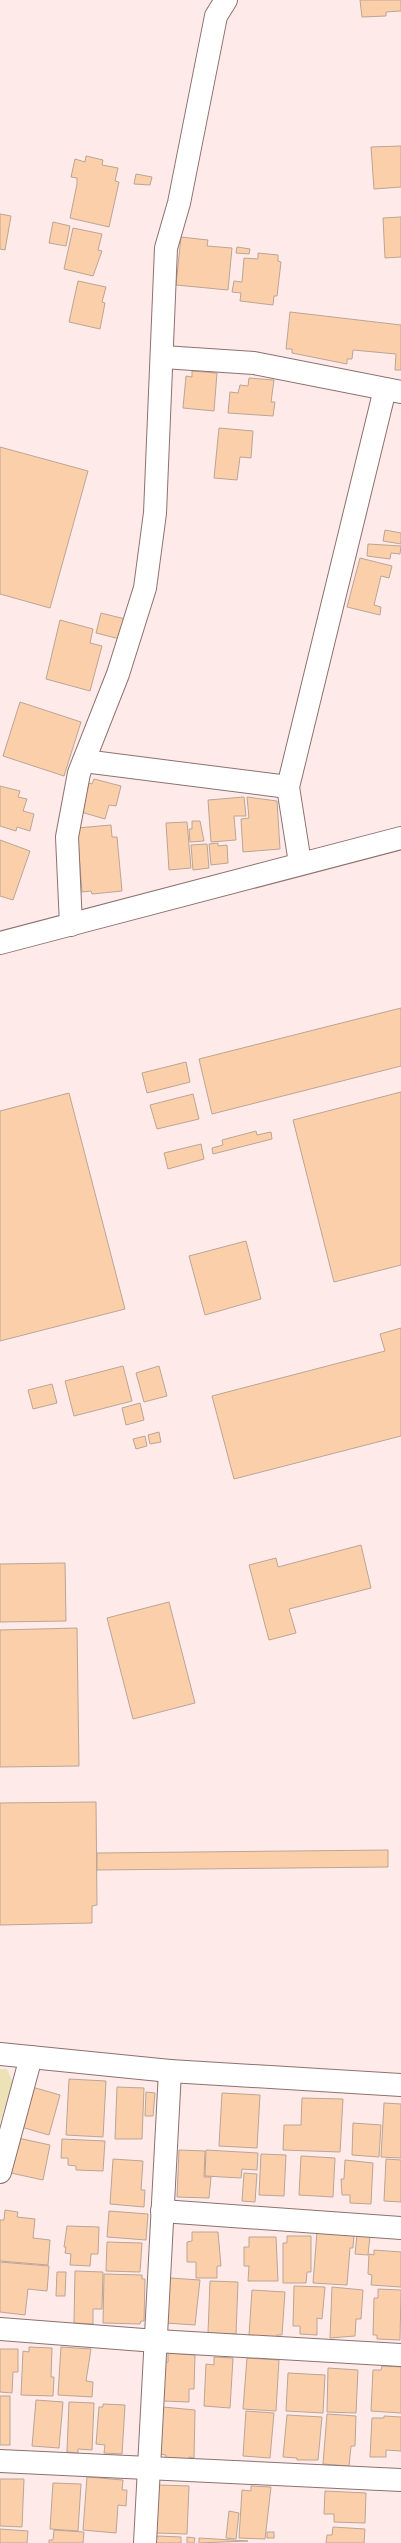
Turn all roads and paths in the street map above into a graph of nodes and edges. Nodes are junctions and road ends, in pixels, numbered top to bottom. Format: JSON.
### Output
{"nodes":[{"id":1,"x":226,"y":0,"type":"edge"},
{"id":2,"x":162,"y":358,"type":"junction"},
{"id":3,"x":393,"y":390,"type":"edge"},
{"id":4,"x":84,"y":760,"type":"junction"},
{"id":5,"x":288,"y":787,"type":"junction"},
{"id":6,"x":401,"y":838,"type":"edge"},
{"id":7,"x":300,"y":863,"type":"junction"},
{"id":8,"x":71,"y":925,"type":"junction"},
{"id":9,"x":0,"y":943,"type":"edge"},
{"id":10,"x":0,"y":2054,"type":"edge"},
{"id":11,"x":31,"y":2057,"type":"junction"},
{"id":12,"x":170,"y":2071,"type":"junction"},
{"id":13,"x":401,"y":2085,"type":"edge"},
{"id":14,"x":0,"y":2172,"type":"edge"},
{"id":15,"x":162,"y":2211,"type":"junction"},
{"id":16,"x":401,"y":2228,"type":"edge"},
{"id":17,"x":0,"y":2329,"type":"edge"},
{"id":18,"x":156,"y":2341,"type":"junction"},
{"id":19,"x":401,"y":2355,"type":"edge"},
{"id":20,"x":0,"y":2461,"type":"edge"},
{"id":21,"x":148,"y":2467,"type":"junction"},
{"id":22,"x":401,"y":2480,"type":"edge"},
{"id":23,"x":145,"y":2543,"type":"edge"}],
"edges":[{"from":1,"to":2,"type":"street"},
{"from":2,"to":3,"type":"street"},
{"from":2,"to":4,"type":"street"},
{"from":3,"to":5,"type":"street"},
{"from":4,"to":5,"type":"street"},
{"from":4,"to":8,"type":"street"},
{"from":5,"to":7,"type":"street"},
{"from":6,"to":7,"type":"street"},
{"from":7,"to":8,"type":"street"},
{"from":8,"to":9,"type":"street"},
{"from":10,"to":11,"type":"street"},
{"from":11,"to":12,"type":"street"},
{"from":11,"to":14,"type":"street"},
{"from":12,"to":13,"type":"street"},
{"from":12,"to":15,"type":"street"},
{"from":15,"to":16,"type":"street"},
{"from":15,"to":18,"type":"street"},
{"from":17,"to":18,"type":"street"},
{"from":18,"to":19,"type":"street"},
{"from":18,"to":21,"type":"street"},
{"from":20,"to":21,"type":"street"},
{"from":21,"to":22,"type":"street"},
{"from":21,"to":23,"type":"street"}]}
